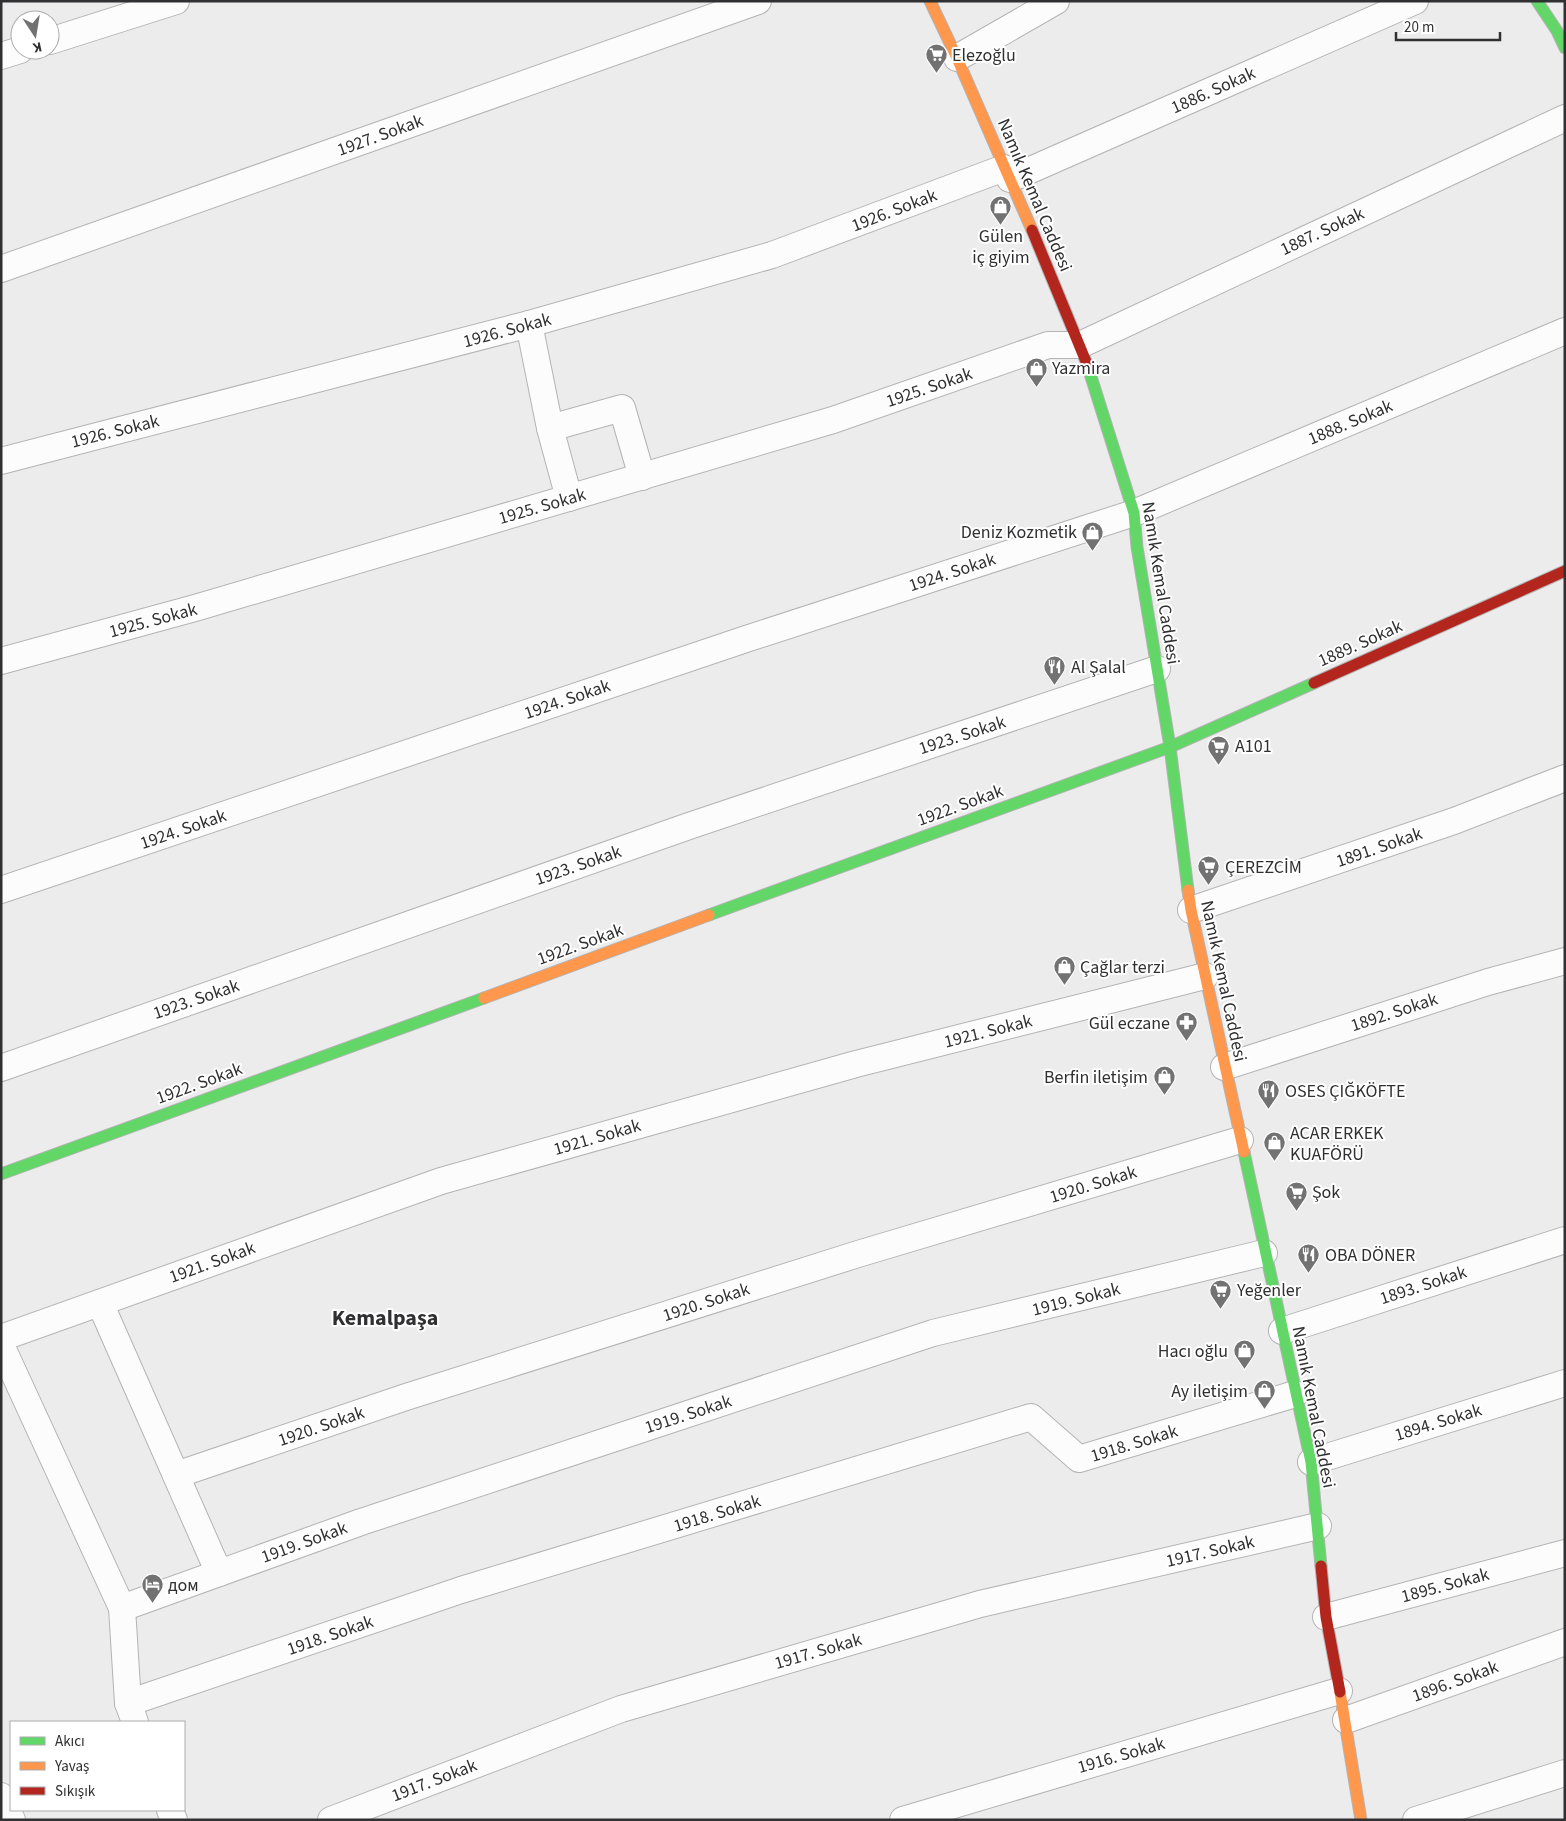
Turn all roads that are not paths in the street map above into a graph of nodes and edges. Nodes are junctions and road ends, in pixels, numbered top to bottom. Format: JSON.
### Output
{"nodes":[{"id":1,"x":176,"y":1,"type":"edge"},
{"id":2,"x":758,"y":1,"type":"edge"},
{"id":3,"x":930,"y":1,"type":"edge"},
{"id":4,"x":1056,"y":1,"type":"edge"},
{"id":5,"x":1415,"y":1,"type":"edge"},
{"id":6,"x":1537,"y":1,"type":"edge"},
{"id":7,"x":60,"y":38,"type":"edge"},
{"id":8,"x":1565,"y":48,"type":"edge"},
{"id":9,"x":957,"y":58,"type":"junction"},
{"id":10,"x":1565,"y":118,"type":"edge"},
{"id":11,"x":1007,"y":173,"type":"junction"},
{"id":12,"x":1,"y":269,"type":"edge"},
{"id":13,"x":529,"y":324,"type":"junction"},
{"id":14,"x":1565,"y":332,"type":"edge"},
{"id":15,"x":1080,"y":345,"type":"junction"},
{"id":16,"x":550,"y":428,"type":"junction"},
{"id":17,"x":1,"y":461,"type":"edge"},
{"id":18,"x":642,"y":477,"type":"junction"},
{"id":19,"x":569,"y":498,"type":"junction"},
{"id":20,"x":1134,"y":513,"type":"junction"},
{"id":21,"x":1565,"y":571,"type":"edge"},
{"id":22,"x":1,"y":661,"type":"edge"},
{"id":23,"x":1157,"y":669,"type":"junction"},
{"id":24,"x":1170,"y":747,"type":"junction"},
{"id":25,"x":1565,"y":778,"type":"edge"},
{"id":26,"x":1,"y":890,"type":"edge"},
{"id":27,"x":1191,"y":910,"type":"junction"},
{"id":28,"x":1565,"y":961,"type":"edge"},
{"id":29,"x":1205,"y":976,"type":"junction"},
{"id":30,"x":1224,"y":1067,"type":"junction"},
{"id":31,"x":1,"y":1068,"type":"edge"},
{"id":32,"x":1240,"y":1140,"type":"junction"},
{"id":33,"x":1,"y":1174,"type":"edge"},
{"id":34,"x":1565,"y":1240,"type":"edge"},
{"id":35,"x":1264,"y":1253,"type":"junction"},
{"id":36,"x":100,"y":1303,"type":"junction"},
{"id":37,"x":1282,"y":1331,"type":"junction"},
{"id":38,"x":1,"y":1338,"type":"edge"},
{"id":39,"x":1,"y":1345,"type":"edge"},
{"id":40,"x":1565,"y":1383,"type":"edge"},
{"id":41,"x":1296,"y":1394,"type":"junction"},
{"id":42,"x":1311,"y":1462,"type":"junction"},
{"id":43,"x":176,"y":1475,"type":"junction"},
{"id":44,"x":1318,"y":1526,"type":"junction"},
{"id":45,"x":1565,"y":1553,"type":"edge"},
{"id":46,"x":220,"y":1573,"type":"junction"},
{"id":47,"x":122,"y":1608,"type":"junction"},
{"id":48,"x":1326,"y":1617,"type":"junction"},
{"id":49,"x":1565,"y":1642,"type":"edge"},
{"id":50,"x":1340,"y":1691,"type":"junction"},
{"id":51,"x":132,"y":1713,"type":"edge"},
{"id":52,"x":1346,"y":1720,"type":"junction"},
{"id":53,"x":1565,"y":1773,"type":"edge"},
{"id":54,"x":1,"y":1796,"type":"edge"},
{"id":55,"x":12,"y":1820,"type":"edge"},
{"id":56,"x":331,"y":1820,"type":"edge"},
{"id":57,"x":903,"y":1820,"type":"edge"},
{"id":58,"x":1361,"y":1820,"type":"edge"},
{"id":59,"x":1416,"y":1820,"type":"edge"}],
"edges":[{"from":1,"to":7,"type":"street"},
{"from":2,"to":12,"type":"street","name":"1927. Sokak"},
{"from":3,"to":9,"type":"street","name":"Namık Kemal Caddesi"},
{"from":4,"to":9,"type":"street"},
{"from":5,"to":11,"type":"street","name":"1886. Sokak"},
{"from":6,"to":8,"type":"street"},
{"from":9,"to":11,"type":"street","name":"Namık Kemal Caddesi"},
{"from":10,"to":15,"type":"street","name":"1887. Sokak"},
{"from":11,"to":13,"type":"street","name":"1926. Sokak"},
{"from":11,"to":15,"type":"street","name":"Namık Kemal Caddesi"},
{"from":13,"to":16,"type":"street"},
{"from":13,"to":17,"type":"street","name":"1926. Sokak"},
{"from":14,"to":20,"type":"street","name":"1888. Sokak"},
{"from":15,"to":18,"type":"street","name":"1925. Sokak"},
{"from":15,"to":20,"type":"street","name":"Namık Kemal Caddesi"},
{"from":16,"to":18,"type":"street"},
{"from":16,"to":19,"type":"street"},
{"from":18,"to":19,"type":"street","name":"1925. Sokak"},
{"from":19,"to":22,"type":"street","name":"1925. Sokak"},
{"from":20,"to":23,"type":"street","name":"Namık Kemal Caddesi"},
{"from":20,"to":26,"type":"street","name":"1924. Sokak"},
{"from":21,"to":24,"type":"street","name":"1889. Sokak"},
{"from":23,"to":24,"type":"street","name":"Namık Kemal Caddesi"},
{"from":23,"to":31,"type":"street","name":"1923. Sokak"},
{"from":24,"to":27,"type":"street","name":"Namık Kemal Caddesi"},
{"from":24,"to":33,"type":"street","name":"1922. Sokak"},
{"from":25,"to":27,"type":"street","name":"1891. Sokak"},
{"from":27,"to":29,"type":"street","name":"Namık Kemal Caddesi"},
{"from":28,"to":30,"type":"street","name":"1892. Sokak"},
{"from":29,"to":30,"type":"street","name":"Namık Kemal Caddesi"},
{"from":29,"to":36,"type":"street","name":"1921. Sokak"},
{"from":30,"to":32,"type":"street","name":"Namık Kemal Caddesi"},
{"from":32,"to":35,"type":"street","name":"Namık Kemal Caddesi"},
{"from":32,"to":43,"type":"street","name":"1920. Sokak"},
{"from":34,"to":37,"type":"street","name":"1893. Sokak"},
{"from":35,"to":37,"type":"street","name":"Namık Kemal Caddesi"},
{"from":35,"to":46,"type":"street","name":"1919. Sokak"},
{"from":36,"to":38,"type":"street","name":"1921. Sokak"},
{"from":36,"to":43,"type":"street"},
{"from":37,"to":41,"type":"street","name":"Namık Kemal Caddesi"},
{"from":39,"to":47,"type":"street"},
{"from":40,"to":42,"type":"street","name":"1894. Sokak"},
{"from":41,"to":42,"type":"street","name":"Namık Kemal Caddesi"},
{"from":41,"to":51,"type":"street","name":"1918. Sokak"},
{"from":42,"to":44,"type":"street","name":"Namık Kemal Caddesi"},
{"from":43,"to":46,"type":"street"},
{"from":44,"to":48,"type":"street","name":"Namık Kemal Caddesi"},
{"from":44,"to":56,"type":"street","name":"1917. Sokak"},
{"from":45,"to":48,"type":"street","name":"1895. Sokak"},
{"from":46,"to":47,"type":"street","name":"1919. Sokak"},
{"from":47,"to":51,"type":"street"},
{"from":48,"to":50,"type":"street","name":"Namık Kemal Caddesi"},
{"from":49,"to":52,"type":"street","name":"1896. Sokak"},
{"from":50,"to":52,"type":"street","name":"Namık Kemal Caddesi"},
{"from":50,"to":57,"type":"street","name":"1916. Sokak"},
{"from":52,"to":58,"type":"street","name":"Namık Kemal Caddesi"},
{"from":53,"to":59,"type":"street"},
{"from":54,"to":55,"type":"street"}]}
